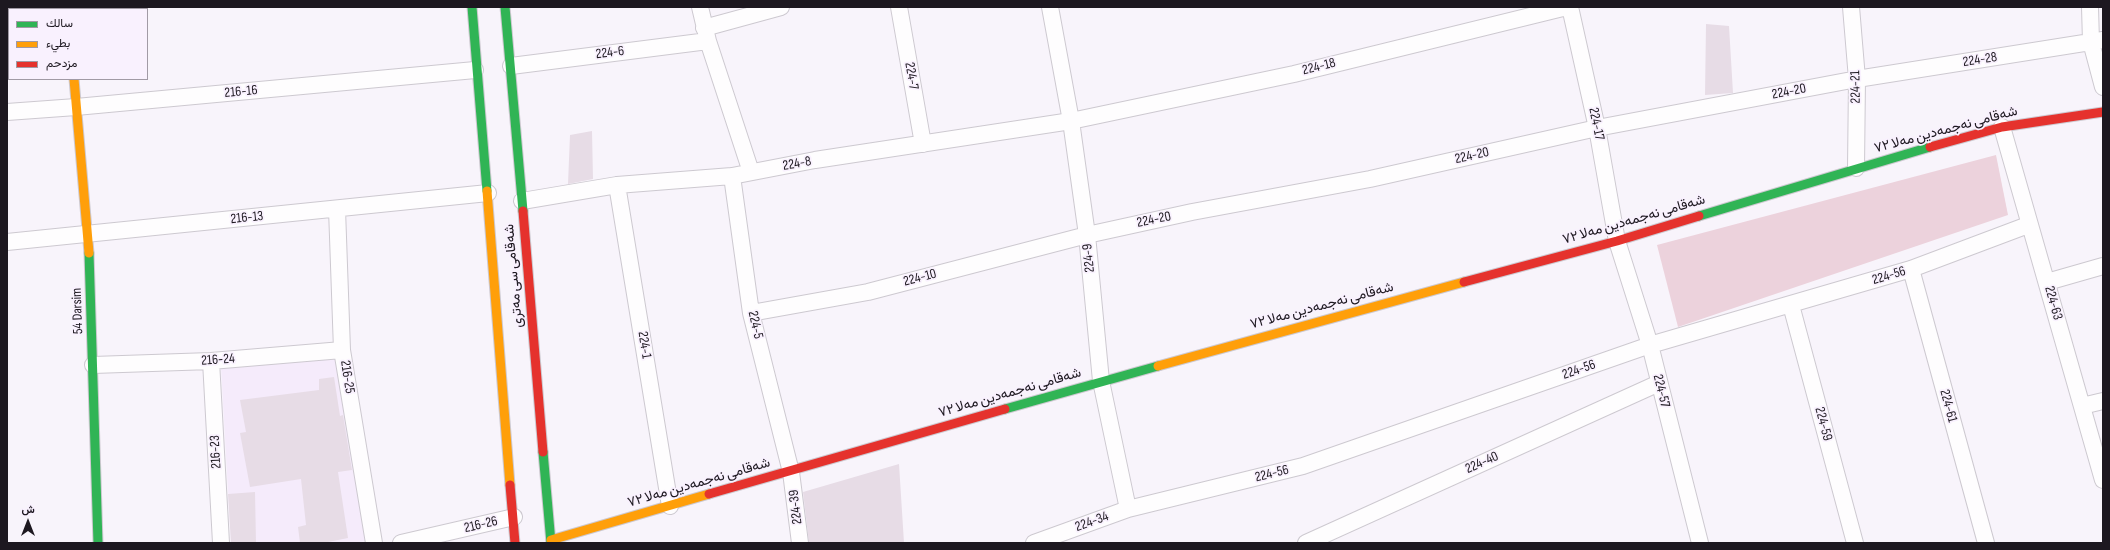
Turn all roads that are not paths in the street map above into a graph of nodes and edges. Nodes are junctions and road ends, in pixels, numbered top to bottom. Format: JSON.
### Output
{"nodes":[{"id":1,"x":472,"y":7,"type":"edge"},
{"id":2,"x":505,"y":7,"type":"edge"},
{"id":3,"x":700,"y":7,"type":"edge"},
{"id":4,"x":780,"y":7,"type":"edge"},
{"id":5,"x":899,"y":7,"type":"edge"},
{"id":6,"x":1050,"y":7,"type":"edge"},
{"id":7,"x":1567,"y":7,"type":"edge"},
{"id":8,"x":1570,"y":7,"type":"edge"},
{"id":9,"x":1850,"y":7,"type":"edge"},
{"id":10,"x":2090,"y":7,"type":"edge"},
{"id":11,"x":706,"y":35,"type":"junction"},
{"id":12,"x":2097,"y":41,"type":"edge"},
{"id":13,"x":511,"y":66,"type":"junction"},
{"id":14,"x":476,"y":70,"type":"junction"},
{"id":15,"x":1857,"y":79,"type":"junction"},
{"id":16,"x":74,"y":80,"type":"edge"},
{"id":17,"x":2103,"y":87,"type":"edge"},
{"id":18,"x":76,"y":107,"type":"junction"},
{"id":19,"x":7,"y":112,"type":"edge"},
{"id":20,"x":2103,"y":112,"type":"edge"},
{"id":21,"x":1071,"y":121,"type":"junction"},
{"id":22,"x":2002,"y":127,"type":"junction"},
{"id":23,"x":1597,"y":128,"type":"junction"},
{"id":24,"x":923,"y":144,"type":"junction"},
{"id":25,"x":1856,"y":168,"type":"junction"},
{"id":26,"x":751,"y":172,"type":"junction"},
{"id":27,"x":732,"y":176,"type":"junction"},
{"id":28,"x":617,"y":185,"type":"junction"},
{"id":29,"x":488,"y":194,"type":"junction"},
{"id":30,"x":522,"y":201,"type":"junction"},
{"id":31,"x":337,"y":209,"type":"junction"},
{"id":32,"x":2028,"y":224,"type":"junction"},
{"id":33,"x":1087,"y":234,"type":"junction"},
{"id":34,"x":87,"y":235,"type":"junction"},
{"id":35,"x":1618,"y":241,"type":"junction"},
{"id":36,"x":7,"y":242,"type":"edge"},
{"id":37,"x":2103,"y":266,"type":"edge"},
{"id":38,"x":1911,"y":269,"type":"junction"},
{"id":39,"x":2047,"y":282,"type":"junction"},
{"id":40,"x":1791,"y":305,"type":"junction"},
{"id":41,"x":751,"y":313,"type":"junction"},
{"id":42,"x":1650,"y":345,"type":"junction"},
{"id":43,"x":342,"y":350,"type":"junction"},
{"id":44,"x":212,"y":361,"type":"junction"},
{"id":45,"x":93,"y":365,"type":"junction"},
{"id":46,"x":1101,"y":381,"type":"junction"},
{"id":47,"x":1659,"y":383,"type":"junction"},
{"id":48,"x":2103,"y":401,"type":"edge"},
{"id":49,"x":2082,"y":406,"type":"junction"},
{"id":50,"x":791,"y":472,"type":"junction"},
{"id":51,"x":2103,"y":480,"type":"edge"},
{"id":52,"x":670,"y":506,"type":"junction"},
{"id":53,"x":1128,"y":509,"type":"junction"},
{"id":54,"x":514,"y":517,"type":"junction"},
{"id":55,"x":1333,"y":537,"type":"edge"},
{"id":56,"x":551,"y":541,"type":"edge"},
{"id":57,"x":98,"y":543,"type":"edge"},
{"id":58,"x":221,"y":543,"type":"edge"},
{"id":59,"x":374,"y":543,"type":"edge"},
{"id":60,"x":401,"y":543,"type":"edge"},
{"id":61,"x":515,"y":543,"type":"edge"},
{"id":62,"x":800,"y":543,"type":"edge"},
{"id":63,"x":1034,"y":543,"type":"edge"},
{"id":64,"x":1306,"y":543,"type":"edge"},
{"id":65,"x":1700,"y":543,"type":"edge"},
{"id":66,"x":1855,"y":543,"type":"edge"},
{"id":67,"x":1986,"y":543,"type":"edge"}],
"edges":[{"from":1,"to":14,"type":"main road","name":"شەقامی سی مەتری"},
{"from":2,"to":13,"type":"main road","name":"شەقامی سی مەتری"},
{"from":3,"to":11,"type":"street"},
{"from":4,"to":11,"type":"street","name":"224-6"},
{"from":5,"to":24,"type":"street","name":"224-7"},
{"from":6,"to":21,"type":"street","name":"224-9"},
{"from":7,"to":21,"type":"street","name":"224-18"},
{"from":8,"to":23,"type":"street","name":"224-17"},
{"from":9,"to":15,"type":"street","name":"224-21"},
{"from":10,"to":12,"type":"street"},
{"from":11,"to":13,"type":"street","name":"224-6"},
{"from":11,"to":26,"type":"street"},
{"from":12,"to":15,"type":"street","name":"224-28"},
{"from":12,"to":17,"type":"street"},
{"from":13,"to":30,"type":"main road","name":"شەقامی سی مەتری"},
{"from":14,"to":18,"type":"street","name":"216-16"},
{"from":14,"to":29,"type":"main road","name":"شەقامی سی مەتری"},
{"from":15,"to":23,"type":"street","name":"224-20"},
{"from":15,"to":25,"type":"street","name":"224-21"},
{"from":16,"to":18,"type":"main road","name":"54 Darsim"},
{"from":18,"to":19,"type":"street","name":"216-16"},
{"from":18,"to":34,"type":"main road","name":"54 Darsim"},
{"from":20,"to":22,"type":"main road","name":"شەقامی نەجمەدین مەلا ٧٢"},
{"from":21,"to":24,"type":"street","name":"224-8"},
{"from":21,"to":33,"type":"street","name":"224-9"},
{"from":22,"to":25,"type":"main road","name":"شەقامی نەجمەدین مەلا ٧٢"},
{"from":22,"to":32,"type":"street","name":"224-63"},
{"from":23,"to":33,"type":"street","name":"224-20"},
{"from":23,"to":35,"type":"street","name":"224-17"},
{"from":24,"to":26,"type":"street","name":"224-8"},
{"from":25,"to":35,"type":"main road","name":"شەقامی نەجمەدین مەلا ٧٢"},
{"from":26,"to":27,"type":"street","name":"224-8"},
{"from":27,"to":28,"type":"street","name":"224-8"},
{"from":27,"to":41,"type":"street","name":"224-5"},
{"from":28,"to":30,"type":"street","name":"224-8"},
{"from":28,"to":52,"type":"street","name":"224-1"},
{"from":29,"to":31,"type":"street","name":"216-13"},
{"from":29,"to":54,"type":"main road","name":"شەقامی سی مەتری"},
{"from":30,"to":56,"type":"main road","name":"شەقامی سی مەتری"},
{"from":31,"to":34,"type":"street","name":"216-13"},
{"from":31,"to":43,"type":"street","name":"216-25"},
{"from":32,"to":38,"type":"street","name":"224-56"},
{"from":32,"to":39,"type":"street","name":"224-63"},
{"from":33,"to":41,"type":"street","name":"224-10"},
{"from":33,"to":46,"type":"street","name":"224-9"},
{"from":34,"to":36,"type":"street","name":"216-13"},
{"from":34,"to":45,"type":"main road","name":"54 Darsim"},
{"from":35,"to":42,"type":"street","name":"224-57"},
{"from":35,"to":46,"type":"main road","name":"شەقامی نەجمەدین مەلا ٧٢"},
{"from":37,"to":39,"type":"street"},
{"from":38,"to":40,"type":"street","name":"224-56"},
{"from":38,"to":67,"type":"street","name":"224-61"},
{"from":39,"to":49,"type":"street","name":"224-63"},
{"from":40,"to":42,"type":"street","name":"224-56"},
{"from":40,"to":66,"type":"street","name":"224-59"},
{"from":41,"to":50,"type":"street","name":"224-5"},
{"from":42,"to":47,"type":"street","name":"224-57"},
{"from":42,"to":53,"type":"street","name":"224-56"},
{"from":43,"to":44,"type":"street","name":"216-24"},
{"from":43,"to":59,"type":"street","name":"216-25"},
{"from":44,"to":45,"type":"street","name":"216-24"},
{"from":44,"to":58,"type":"street","name":"216-23"},
{"from":45,"to":57,"type":"main road","name":"54 Darsim"},
{"from":46,"to":50,"type":"main road","name":"شەقامی نەجمەدین مەلا ٧٢"},
{"from":46,"to":53,"type":"street","name":"224-9"},
{"from":47,"to":55,"type":"street","name":"224-40"},
{"from":47,"to":65,"type":"street","name":"224-57"},
{"from":48,"to":49,"type":"street"},
{"from":49,"to":51,"type":"street","name":"224-63"},
{"from":50,"to":52,"type":"main road","name":"شەقامی نەجمەدین مەلا ٧٢"},
{"from":50,"to":62,"type":"street","name":"224-39"},
{"from":52,"to":56,"type":"main road","name":"شەقامی نەجمەدین مەلا ٧٢"},
{"from":53,"to":63,"type":"street","name":"224-34"},
{"from":54,"to":60,"type":"street","name":"216-26"},
{"from":54,"to":61,"type":"main road","name":"شەقامی سی مەتری"},
{"from":55,"to":64,"type":"street","name":"224-40"}]}
